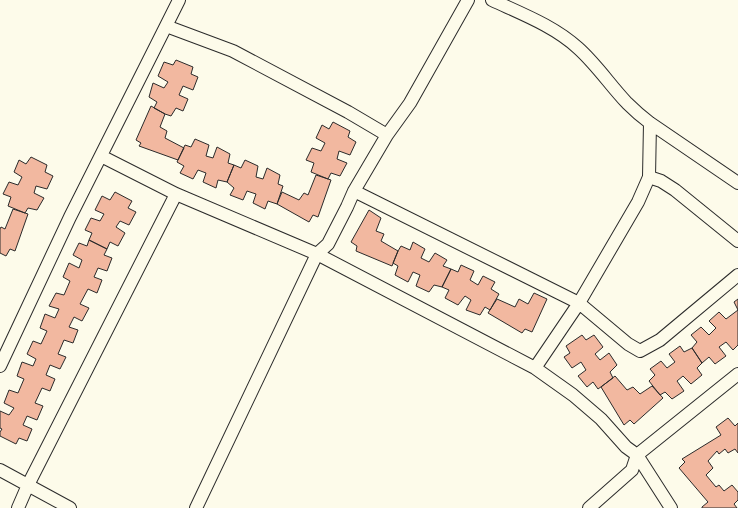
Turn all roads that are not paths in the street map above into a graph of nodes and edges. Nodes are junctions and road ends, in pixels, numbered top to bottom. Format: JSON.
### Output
{"nodes":[{"id":1,"x":179,"y":0,"type":"edge"},
{"id":2,"x":468,"y":0,"type":"edge"},
{"id":3,"x":492,"y":0,"type":"edge"},
{"id":4,"x":166,"y":26,"type":"junction"},
{"id":5,"x":650,"y":123,"type":"junction"},
{"id":6,"x":387,"y":135,"type":"junction"},
{"id":7,"x":101,"y":156,"type":"junction"},
{"id":8,"x":649,"y":177,"type":"junction"},
{"id":9,"x":738,"y":183,"type":"edge"},
{"id":10,"x":354,"y":191,"type":"junction"},
{"id":11,"x":176,"y":194,"type":"junction"},
{"id":12,"x":738,"y":241,"type":"edge"},
{"id":13,"x":317,"y":254,"type":"junction"},
{"id":14,"x":738,"y":275,"type":"edge"},
{"id":15,"x":579,"y":303,"type":"junction"},
{"id":16,"x":0,"y":366,"type":"edge"},
{"id":17,"x":535,"y":368,"type":"junction"},
{"id":18,"x":738,"y":374,"type":"edge"},
{"id":19,"x":637,"y":455,"type":"junction"},
{"id":20,"x":0,"y":470,"type":"edge"},
{"id":21,"x":28,"y":486,"type":"junction"},
{"id":22,"x":18,"y":508,"type":"edge"},
{"id":23,"x":70,"y":508,"type":"edge"},
{"id":24,"x":196,"y":508,"type":"edge"},
{"id":25,"x":589,"y":508,"type":"edge"},
{"id":26,"x":671,"y":508,"type":"edge"}],
"edges":[{"from":1,"to":4,"type":"street"},
{"from":2,"to":6,"type":"street"},
{"from":3,"to":5,"type":"street"},
{"from":4,"to":6,"type":"street"},
{"from":4,"to":7,"type":"street"},
{"from":5,"to":8,"type":"street"},
{"from":5,"to":9,"type":"street"},
{"from":6,"to":10,"type":"street"},
{"from":7,"to":11,"type":"street"},
{"from":7,"to":16,"type":"street"},
{"from":8,"to":12,"type":"street"},
{"from":8,"to":15,"type":"street"},
{"from":10,"to":13,"type":"street"},
{"from":10,"to":15,"type":"street"},
{"from":11,"to":13,"type":"street"},
{"from":11,"to":21,"type":"street"},
{"from":13,"to":17,"type":"street"},
{"from":13,"to":24,"type":"street"},
{"from":14,"to":15,"type":"street"},
{"from":15,"to":17,"type":"street"},
{"from":17,"to":19,"type":"street"},
{"from":18,"to":19,"type":"street"},
{"from":19,"to":25,"type":"street"},
{"from":19,"to":26,"type":"street"},
{"from":20,"to":21,"type":"street"},
{"from":21,"to":22,"type":"street"},
{"from":21,"to":23,"type":"street"}]}
